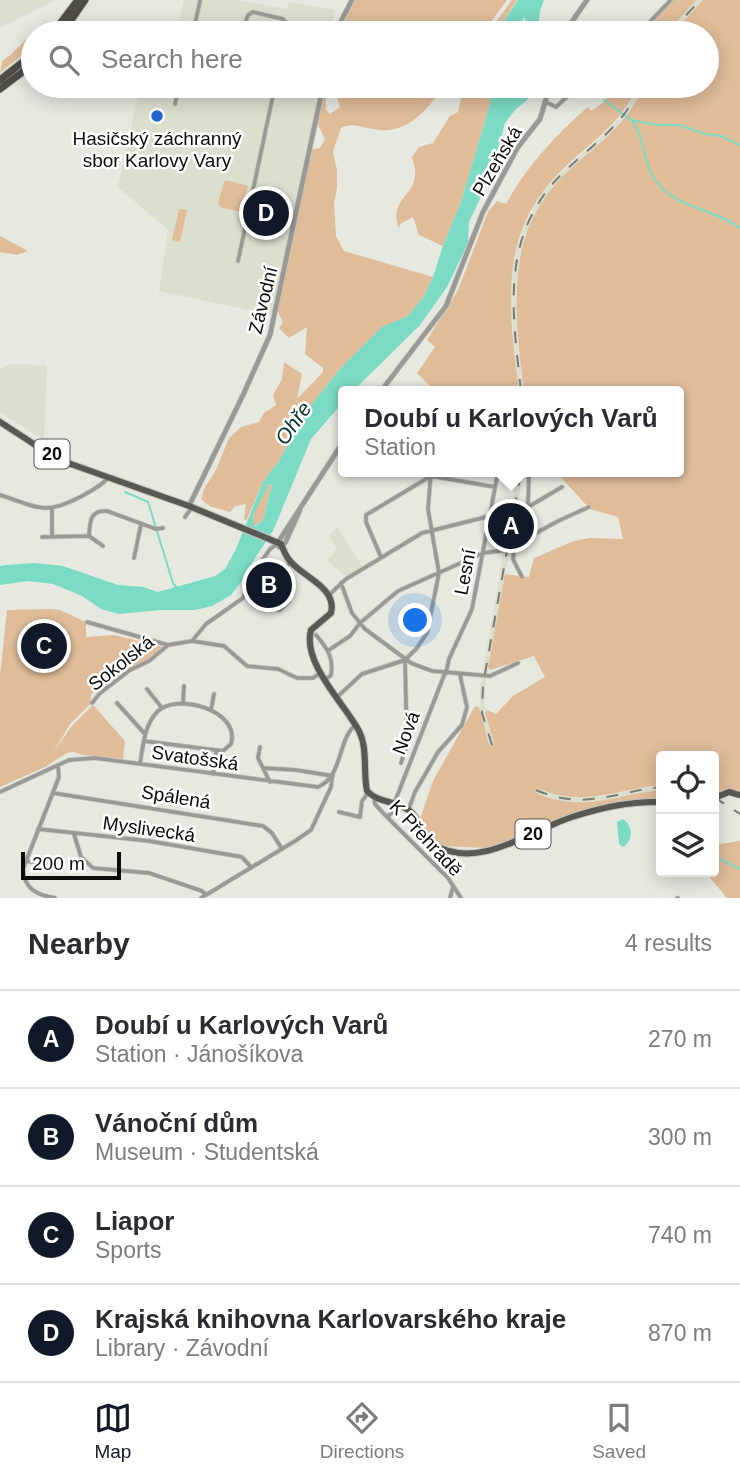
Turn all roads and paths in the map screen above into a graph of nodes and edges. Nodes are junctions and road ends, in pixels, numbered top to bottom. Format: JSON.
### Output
{"nodes":[{"id":1,"x":78,"y":0,"type":"edge"},
{"id":2,"x":85,"y":0,"type":"edge"},
{"id":3,"x":352,"y":0,"type":"edge"},
{"id":4,"x":587,"y":0,"type":"edge"},
{"id":5,"x":671,"y":0,"type":"edge"},
{"id":6,"x":200,"y":1,"type":"edge"},
{"id":7,"x":62,"y":21,"type":"edge"},
{"id":8,"x":70,"y":21,"type":"edge"},
{"id":9,"x":196,"y":21,"type":"edge"},
{"id":10,"x":246,"y":21,"type":"edge"},
{"id":11,"x":284,"y":21,"type":"edge"},
{"id":12,"x":341,"y":21,"type":"edge"},
{"id":13,"x":572,"y":21,"type":"edge"},
{"id":14,"x":651,"y":21,"type":"edge"},
{"id":15,"x":21,"y":63,"type":"edge"},
{"id":16,"x":21,"y":73,"type":"edge"},
{"id":17,"x":0,"y":80,"type":"edge"},
{"id":18,"x":0,"y":89,"type":"edge"},
{"id":19,"x":176,"y":98,"type":"edge"},
{"id":20,"x":272,"y":98,"type":"edge"},
{"id":21,"x":320,"y":98,"type":"edge"},
{"id":22,"x":548,"y":98,"type":"edge"},
{"id":23,"x":566,"y":98,"type":"edge"},
{"id":24,"x":547,"y":102,"type":"junction"},
{"id":25,"x":175,"y":104,"type":"dead end"},
{"id":26,"x":238,"y":261,"type":"dead end"},
{"id":27,"x":385,"y":386,"type":"edge"},
{"id":28,"x":0,"y":422,"type":"edge"},
{"id":29,"x":338,"y":450,"type":"edge"},
{"id":30,"x":426,"y":477,"type":"edge"},
{"id":31,"x":432,"y":477,"type":"edge"},
{"id":32,"x":450,"y":477,"type":"edge"},
{"id":33,"x":497,"y":477,"type":"edge"},
{"id":34,"x":529,"y":477,"type":"edge"},
{"id":35,"x":108,"y":478,"type":"junction"},
{"id":36,"x":495,"y":487,"type":"junction"},
{"id":37,"x":562,"y":487,"type":"dead end"},
{"id":38,"x":0,"y":495,"type":"edge"},
{"id":39,"x":528,"y":506,"type":"junction"},
{"id":40,"x":190,"y":507,"type":"junction"},
{"id":41,"x":589,"y":507,"type":"dead end"},
{"id":42,"x":52,"y":509,"type":"junction"},
{"id":43,"x":490,"y":516,"type":"junction"},
{"id":44,"x":185,"y":517,"type":"dead end"},
{"id":45,"x":141,"y":524,"type":"junction"},
{"id":46,"x":159,"y":529,"type":"dead end"},
{"id":47,"x":431,"y":530,"type":"junction"},
{"id":48,"x":52,"y":536,"type":"junction"},
{"id":49,"x":89,"y":536,"type":"junction"},
{"id":50,"x":41,"y":537,"type":"dead end"},
{"id":51,"x":278,"y":543,"type":"junction"},
{"id":52,"x":103,"y":545,"type":"dead end"},
{"id":53,"x":516,"y":547,"type":"junction"},
{"id":54,"x":483,"y":553,"type":"junction"},
{"id":55,"x":382,"y":557,"type":"junction"},
{"id":56,"x":134,"y":558,"type":"dead end"},
{"id":57,"x":289,"y":563,"type":"junction"},
{"id":58,"x":439,"y":573,"type":"junction"},
{"id":59,"x":522,"y":577,"type":"dead end"},
{"id":60,"x":341,"y":583,"type":"junction"},
{"id":61,"x":328,"y":595,"type":"junction"},
{"id":62,"x":289,"y":601,"type":"dead end"},
{"id":63,"x":87,"y":622,"type":"dead end"},
{"id":64,"x":360,"y":623,"type":"junction"},
{"id":65,"x":316,"y":635,"type":"dead end"},
{"id":66,"x":192,"y":641,"type":"junction"},
{"id":67,"x":168,"y":645,"type":"junction"},
{"id":68,"x":329,"y":650,"type":"junction"},
{"id":69,"x":405,"y":660,"type":"junction"},
{"id":70,"x":518,"y":663,"type":"dead end"},
{"id":71,"x":445,"y":673,"type":"junction"},
{"id":72,"x":319,"y":674,"type":"junction"},
{"id":73,"x":460,"y":675,"type":"junction"},
{"id":74,"x":325,"y":680,"type":"junction"},
{"id":75,"x":184,"y":686,"type":"dead end"},
{"id":76,"x":147,"y":689,"type":"dead end"},
{"id":77,"x":214,"y":694,"type":"dead end"},
{"id":78,"x":337,"y":697,"type":"junction"},
{"id":79,"x":117,"y":703,"type":"dead end"},
{"id":80,"x":92,"y":704,"type":"dead end"},
{"id":81,"x":183,"y":704,"type":"junction"},
{"id":82,"x":162,"y":708,"type":"junction"},
{"id":83,"x":211,"y":710,"type":"junction"},
{"id":84,"x":355,"y":725,"type":"junction"},
{"id":85,"x":145,"y":734,"type":"junction"},
{"id":86,"x":144,"y":741,"type":"junction"},
{"id":87,"x":260,"y":747,"type":"dead end"},
{"id":88,"x":216,"y":751,"type":"junction"},
{"id":89,"x":401,"y":763,"type":"dead end"},
{"id":90,"x":140,"y":764,"type":"junction"},
{"id":91,"x":58,"y":766,"type":"junction"},
{"id":92,"x":263,"y":768,"type":"junction"},
{"id":93,"x":213,"y":774,"type":"junction"},
{"id":94,"x":333,"y":776,"type":"junction"},
{"id":95,"x":270,"y":782,"type":"junction"},
{"id":96,"x":0,"y":792,"type":"edge"},
{"id":97,"x":53,"y":793,"type":"junction"},
{"id":98,"x":371,"y":795,"type":"junction"},
{"id":99,"x":740,"y":795,"type":"edge"},
{"id":100,"x":719,"y":796,"type":"edge"},
{"id":101,"x":656,"y":802,"type":"edge"},
{"id":102,"x":394,"y":804,"type":"junction"},
{"id":103,"x":408,"y":809,"type":"junction"},
{"id":104,"x":339,"y":812,"type":"dead end"},
{"id":105,"x":387,"y":817,"type":"junction"},
{"id":106,"x":38,"y":829,"type":"junction"},
{"id":107,"x":74,"y":834,"type":"junction"},
{"id":108,"x":282,"y":849,"type":"junction"},
{"id":109,"x":25,"y":861,"type":"junction"},
{"id":110,"x":55,"y":865,"type":"dead end"},
{"id":111,"x":251,"y":867,"type":"junction"},
{"id":112,"x":454,"y":886,"type":"junction"},
{"id":113,"x":206,"y":895,"type":"junction"},
{"id":114,"x":55,"y":898,"type":"edge"},
{"id":115,"x":201,"y":898,"type":"edge"},
{"id":116,"x":450,"y":898,"type":"edge"},
{"id":117,"x":461,"y":898,"type":"edge"}],
"edges":[{"from":1,"to":7,"type":"highway"},
{"from":2,"to":8,"type":"highway"},
{"from":3,"to":12,"type":"street"},
{"from":4,"to":13,"type":"street"},
{"from":5,"to":14,"type":"street"},
{"from":6,"to":9,"type":"street"},
{"from":10,"to":11,"type":"street"},
{"from":15,"to":17,"type":"highway"},
{"from":16,"to":18,"type":"highway"},
{"from":19,"to":25,"type":"street"},
{"from":20,"to":26,"type":"street"},
{"from":21,"to":40,"type":"street","name":"Závodní"},
{"from":22,"to":24,"type":"street","name":"Plzeňská"},
{"from":23,"to":24,"type":"street"},
{"from":24,"to":27,"type":"street","name":"Plzeňská"},
{"from":28,"to":35,"type":"main road","number":"20"},
{"from":29,"to":51,"type":"street"},
{"from":30,"to":55,"type":"street"},
{"from":31,"to":47,"type":"street"},
{"from":32,"to":36,"type":"street"},
{"from":33,"to":36,"type":"street","name":"Lesní"},
{"from":34,"to":39,"type":"street"},
{"from":35,"to":40,"type":"main road","number":"20"},
{"from":35,"to":42,"type":"street"},
{"from":36,"to":43,"type":"street","name":"Lesní"},
{"from":37,"to":39,"type":"street"},
{"from":38,"to":42,"type":"street"},
{"from":39,"to":53,"type":"street"},
{"from":40,"to":44,"type":"street"},
{"from":40,"to":51,"type":"main road","number":"20"},
{"from":41,"to":53,"type":"street"},
{"from":42,"to":48,"type":"street"},
{"from":43,"to":47,"type":"street"},
{"from":43,"to":54,"type":"street","name":"Lesní"},
{"from":45,"to":46,"type":"street"},
{"from":45,"to":49,"type":"street"},
{"from":45,"to":56,"type":"street"},
{"from":47,"to":55,"type":"street"},
{"from":47,"to":58,"type":"street"},
{"from":48,"to":49,"type":"street"},
{"from":48,"to":50,"type":"street"},
{"from":49,"to":52,"type":"street"},
{"from":51,"to":57,"type":"main road"},
{"from":51,"to":57,"type":"main road"},
{"from":51,"to":66,"type":"street"},
{"from":53,"to":54,"type":"street"},
{"from":53,"to":59,"type":"street"},
{"from":54,"to":58,"type":"street"},
{"from":54,"to":71,"type":"street","name":"Lesní"},
{"from":55,"to":60,"type":"street"},
{"from":57,"to":61,"type":"main road"},
{"from":57,"to":62,"type":"street"},
{"from":58,"to":64,"type":"street"},
{"from":58,"to":69,"type":"street"},
{"from":60,"to":61,"type":"street"},
{"from":60,"to":64,"type":"street"},
{"from":61,"to":72,"type":"main road"},
{"from":63,"to":67,"type":"street","name":"Sokolská"},
{"from":64,"to":68,"type":"street"},
{"from":64,"to":69,"type":"street"},
{"from":65,"to":68,"type":"street"},
{"from":66,"to":67,"type":"street","name":"Sokolská"},
{"from":66,"to":72,"type":"street","name":"Sokolská"},
{"from":67,"to":80,"type":"street","name":"Sokolská"},
{"from":68,"to":74,"type":"street"},
{"from":69,"to":71,"type":"street"},
{"from":69,"to":78,"type":"street"},
{"from":69,"to":89,"type":"street"},
{"from":70,"to":73,"type":"street"},
{"from":71,"to":73,"type":"street"},
{"from":71,"to":102,"type":"street","name":"Nová"},
{"from":72,"to":74,"type":"main road"},
{"from":73,"to":103,"type":"street"},
{"from":74,"to":78,"type":"main road"},
{"from":75,"to":81,"type":"street"},
{"from":76,"to":82,"type":"street"},
{"from":77,"to":83,"type":"street"},
{"from":78,"to":84,"type":"main road"},
{"from":79,"to":85,"type":"street"},
{"from":81,"to":82,"type":"street"},
{"from":81,"to":83,"type":"street"},
{"from":82,"to":85,"type":"street"},
{"from":83,"to":88,"type":"street"},
{"from":84,"to":94,"type":"street"},
{"from":84,"to":98,"type":"main road"},
{"from":85,"to":86,"type":"street"},
{"from":86,"to":88,"type":"street"},
{"from":86,"to":90,"type":"street"},
{"from":87,"to":92,"type":"street"},
{"from":88,"to":93,"type":"street"},
{"from":90,"to":91,"type":"street","name":"Svatošská"},
{"from":90,"to":93,"type":"street","name":"Svatošská"},
{"from":91,"to":96,"type":"street","name":"Svatošská"},
{"from":91,"to":97,"type":"street"},
{"from":92,"to":94,"type":"street"},
{"from":92,"to":95,"type":"street"},
{"from":93,"to":95,"type":"street","name":"Svatošská"},
{"from":94,"to":95,"type":"street","name":"Svatošská"},
{"from":94,"to":108,"type":"street"},
{"from":97,"to":106,"type":"street"},
{"from":97,"to":108,"type":"street","name":"Spálená"},
{"from":98,"to":102,"type":"main road"},
{"from":98,"to":104,"type":"street"},
{"from":98,"to":105,"type":"street","name":"K Přehradě"},
{"from":99,"to":100,"type":"main road"},
{"from":101,"to":103,"type":"main road","number":"20"},
{"from":102,"to":103,"type":"main road"},
{"from":102,"to":105,"type":"street","name":"Nová"},
{"from":105,"to":112,"type":"street","name":"K Přehradě"},
{"from":106,"to":107,"type":"street","name":"Myslivecká"},
{"from":106,"to":109,"type":"street"},
{"from":107,"to":111,"type":"street","name":"Myslivecká"},
{"from":107,"to":113,"type":"street"},
{"from":108,"to":111,"type":"street"},
{"from":109,"to":110,"type":"street"},
{"from":109,"to":114,"type":"street"},
{"from":111,"to":113,"type":"street"},
{"from":112,"to":116,"type":"street"},
{"from":112,"to":117,"type":"street","name":"K Přehradě"},
{"from":113,"to":115,"type":"street"}]}
